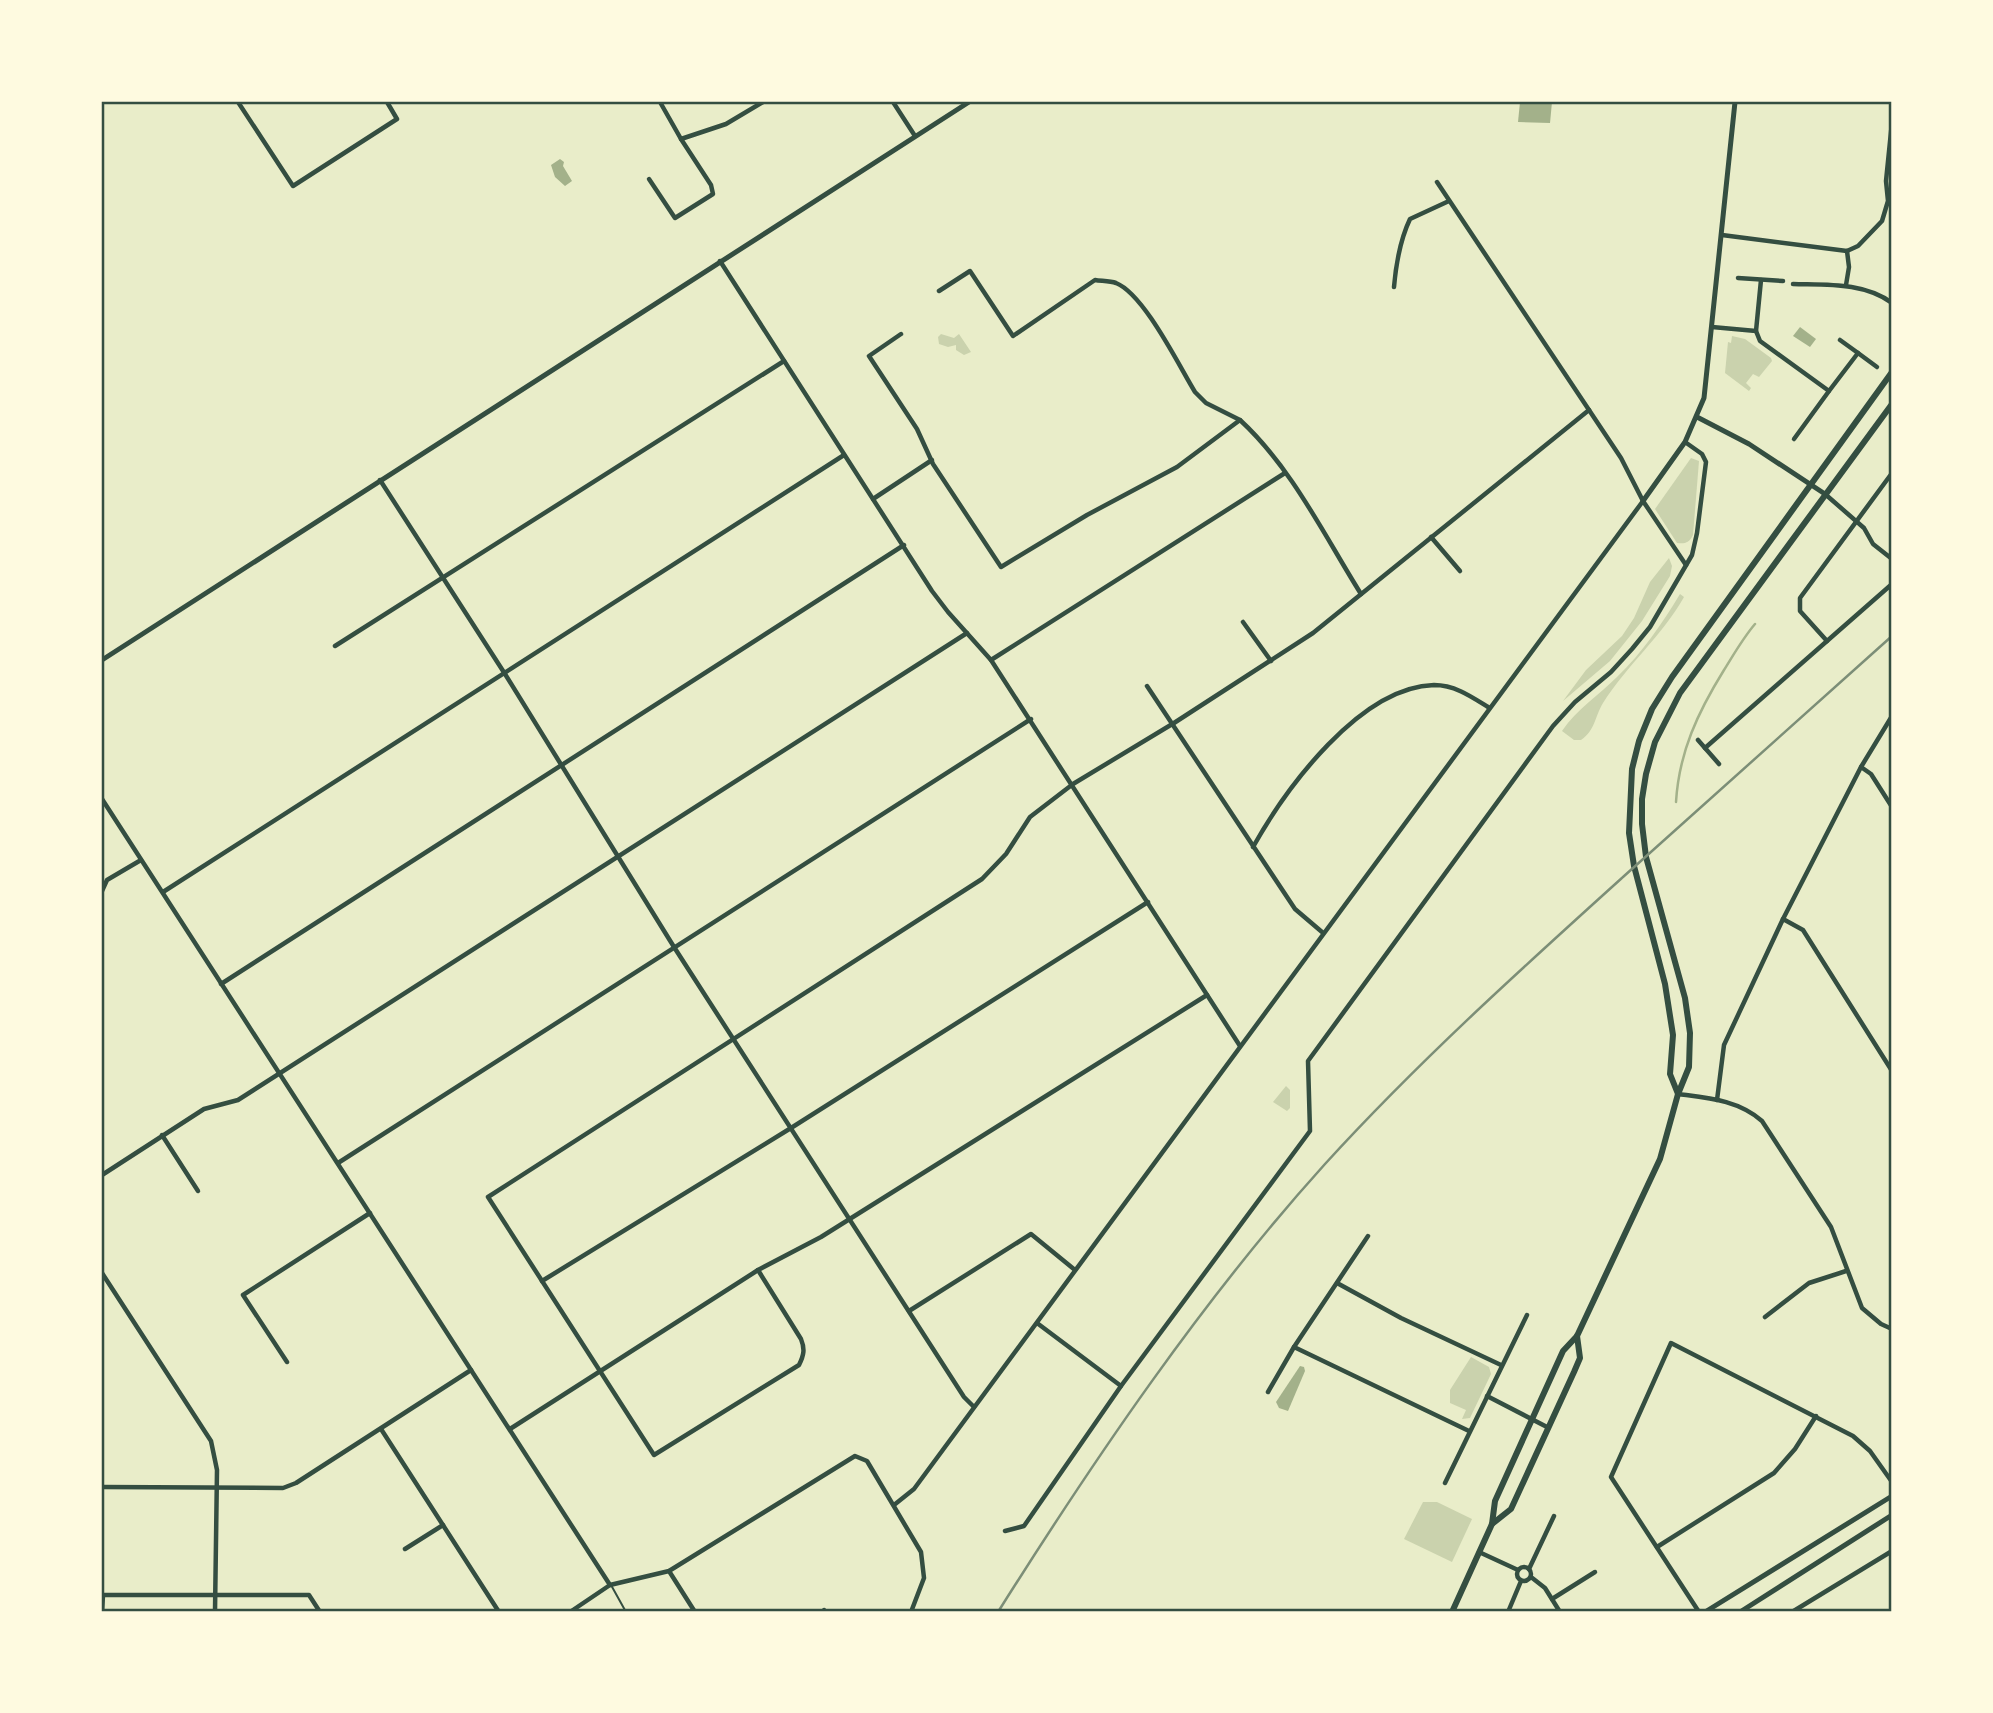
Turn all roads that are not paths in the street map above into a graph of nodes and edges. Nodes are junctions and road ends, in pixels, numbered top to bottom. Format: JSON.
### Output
{"nodes":[{"id":1,"x":238,"y":102,"type":"edge"},
{"id":2,"x":387,"y":102,"type":"edge"},
{"id":3,"x":660,"y":102,"type":"edge"},
{"id":4,"x":763,"y":102,"type":"edge"},
{"id":5,"x":893,"y":102,"type":"edge"},
{"id":6,"x":969,"y":102,"type":"edge"},
{"id":7,"x":1735,"y":102,"type":"edge"},
{"id":8,"x":1892,"y":122,"type":"edge"},
{"id":9,"x":915,"y":136,"type":"junction"},
{"id":10,"x":681,"y":139,"type":"junction"},
{"id":11,"x":649,"y":179,"type":"dead end"},
{"id":12,"x":1437,"y":182,"type":"dead end"},
{"id":13,"x":1449,"y":201,"type":"junction"},
{"id":14,"x":1722,"y":235,"type":"junction"},
{"id":15,"x":1847,"y":251,"type":"junction"},
{"id":16,"x":720,"y":261,"type":"junction"},
{"id":17,"x":1738,"y":278,"type":"dead end"},
{"id":18,"x":1761,"y":280,"type":"junction"},
{"id":19,"x":1783,"y":281,"type":"dead end"},
{"id":20,"x":1793,"y":284,"type":"dead end"},
{"id":21,"x":1846,"y":285,"type":"junction"},
{"id":22,"x":1394,"y":287,"type":"dead end"},
{"id":23,"x":939,"y":291,"type":"dead end"},
{"id":24,"x":1892,"y":303,"type":"edge"},
{"id":25,"x":1712,"y":327,"type":"junction"},
{"id":26,"x":1756,"y":331,"type":"junction"},
{"id":27,"x":901,"y":334,"type":"dead end"},
{"id":28,"x":1840,"y":340,"type":"dead end"},
{"id":29,"x":1858,"y":353,"type":"junction"},
{"id":30,"x":784,"y":361,"type":"junction"},
{"id":31,"x":1877,"y":366,"type":"dead end"},
{"id":32,"x":1892,"y":372,"type":"edge"},
{"id":33,"x":1829,"y":391,"type":"junction"},
{"id":34,"x":1892,"y":404,"type":"edge"},
{"id":35,"x":1589,"y":410,"type":"junction"},
{"id":36,"x":1697,"y":417,"type":"junction"},
{"id":37,"x":1240,"y":420,"type":"junction"},
{"id":38,"x":1794,"y":439,"type":"dead end"},
{"id":39,"x":1685,"y":442,"type":"junction"},
{"id":40,"x":844,"y":455,"type":"junction"},
{"id":41,"x":932,"y":460,"type":"junction"},
{"id":42,"x":1285,"y":473,"type":"junction"},
{"id":43,"x":1892,"y":473,"type":"edge"},
{"id":44,"x":380,"y":480,"type":"junction"},
{"id":45,"x":1811,"y":483,"type":"junction"},
{"id":46,"x":1825,"y":494,"type":"junction"},
{"id":47,"x":873,"y":499,"type":"junction"},
{"id":48,"x":1643,"y":501,"type":"junction"},
{"id":49,"x":1856,"y":520,"type":"junction"},
{"id":50,"x":1431,"y":537,"type":"junction"},
{"id":51,"x":904,"y":545,"type":"junction"},
{"id":52,"x":1892,"y":559,"type":"edge"},
{"id":53,"x":1686,"y":565,"type":"junction"},
{"id":54,"x":1460,"y":571,"type":"dead end"},
{"id":55,"x":442,"y":578,"type":"junction"},
{"id":56,"x":1892,"y":584,"type":"edge"},
{"id":57,"x":1361,"y":594,"type":"junction"},
{"id":58,"x":1243,"y":622,"type":"dead end"},
{"id":59,"x":967,"y":633,"type":"junction"},
{"id":60,"x":1827,"y":641,"type":"junction"},
{"id":61,"x":335,"y":646,"type":"dead end"},
{"id":62,"x":102,"y":660,"type":"edge"},
{"id":63,"x":991,"y":660,"type":"junction"},
{"id":64,"x":1271,"y":660,"type":"junction"},
{"id":65,"x":505,"y":674,"type":"junction"},
{"id":66,"x":1147,"y":686,"type":"dead end"},
{"id":67,"x":1488,"y":707,"type":"junction"},
{"id":68,"x":1892,"y":716,"type":"edge"},
{"id":69,"x":1031,"y":719,"type":"junction"},
{"id":70,"x":1174,"y":723,"type":"junction"},
{"id":71,"x":1698,"y":740,"type":"dead end"},
{"id":72,"x":1705,"y":748,"type":"junction"},
{"id":73,"x":1719,"y":764,"type":"dead end"},
{"id":74,"x":563,"y":765,"type":"junction"},
{"id":75,"x":1861,"y":767,"type":"junction"},
{"id":76,"x":1073,"y":784,"type":"junction"},
{"id":77,"x":102,"y":799,"type":"edge"},
{"id":78,"x":1892,"y":807,"type":"edge"},
{"id":79,"x":1253,"y":847,"type":"junction"},
{"id":80,"x":618,"y":857,"type":"junction"},
{"id":81,"x":141,"y":860,"type":"junction"},
{"id":82,"x":102,"y":891,"type":"edge"},
{"id":83,"x":163,"y":892,"type":"junction"},
{"id":84,"x":1147,"y":902,"type":"junction"},
{"id":85,"x":1783,"y":919,"type":"junction"},
{"id":86,"x":1322,"y":932,"type":"junction"},
{"id":87,"x":674,"y":947,"type":"junction"},
{"id":88,"x":221,"y":984,"type":"junction"},
{"id":89,"x":1208,"y":995,"type":"junction"},
{"id":90,"x":734,"y":1037,"type":"junction"},
{"id":91,"x":1240,"y":1046,"type":"junction"},
{"id":92,"x":1892,"y":1071,"type":"edge"},
{"id":93,"x":279,"y":1074,"type":"junction"},
{"id":94,"x":1678,"y":1094,"type":"junction"},
{"id":95,"x":1717,"y":1100,"type":"junction"},
{"id":96,"x":791,"y":1128,"type":"junction"},
{"id":97,"x":162,"y":1135,"type":"junction"},
{"id":98,"x":338,"y":1163,"type":"junction"},
{"id":99,"x":102,"y":1175,"type":"edge"},
{"id":100,"x":198,"y":1191,"type":"dead end"},
{"id":101,"x":370,"y":1213,"type":"junction"},
{"id":102,"x":849,"y":1219,"type":"junction"},
{"id":103,"x":1368,"y":1236,"type":"dead end"},
{"id":104,"x":758,"y":1270,"type":"junction"},
{"id":105,"x":1075,"y":1270,"type":"junction"},
{"id":106,"x":1846,"y":1271,"type":"junction"},
{"id":107,"x":102,"y":1273,"type":"edge"},
{"id":108,"x":542,"y":1281,"type":"junction"},
{"id":109,"x":1337,"y":1283,"type":"junction"},
{"id":110,"x":909,"y":1311,"type":"junction"},
{"id":111,"x":1527,"y":1315,"type":"dead end"},
{"id":112,"x":1765,"y":1317,"type":"dead end"},
{"id":113,"x":1037,"y":1323,"type":"junction"},
{"id":114,"x":1892,"y":1329,"type":"edge"},
{"id":115,"x":1577,"y":1336,"type":"junction"},
{"id":116,"x":1294,"y":1347,"type":"junction"},
{"id":117,"x":287,"y":1362,"type":"dead end"},
{"id":118,"x":1501,"y":1365,"type":"junction"},
{"id":119,"x":471,"y":1370,"type":"junction"},
{"id":120,"x":600,"y":1371,"type":"junction"},
{"id":121,"x":1121,"y":1386,"type":"junction"},
{"id":122,"x":1268,"y":1392,"type":"dead end"},
{"id":123,"x":1487,"y":1396,"type":"junction"},
{"id":124,"x":974,"y":1407,"type":"junction"},
{"id":125,"x":1816,"y":1416,"type":"junction"},
{"id":126,"x":1532,"y":1420,"type":"junction"},
{"id":127,"x":1547,"y":1427,"type":"junction"},
{"id":128,"x":381,"y":1429,"type":"junction"},
{"id":129,"x":510,"y":1429,"type":"junction"},
{"id":130,"x":1469,"y":1431,"type":"junction"},
{"id":131,"x":1892,"y":1482,"type":"edge"},
{"id":132,"x":1445,"y":1483,"type":"dead end"},
{"id":133,"x":102,"y":1487,"type":"edge"},
{"id":134,"x":216,"y":1489,"type":"junction"},
{"id":135,"x":1892,"y":1496,"type":"edge"},
{"id":136,"x":894,"y":1504,"type":"junction"},
{"id":137,"x":1892,"y":1515,"type":"edge"},
{"id":138,"x":1554,"y":1516,"type":"dead end"},
{"id":139,"x":1492,"y":1524,"type":"junction"},
{"id":140,"x":443,"y":1525,"type":"junction"},
{"id":141,"x":1005,"y":1531,"type":"dead end"},
{"id":142,"x":1657,"y":1547,"type":"junction"},
{"id":143,"x":405,"y":1549,"type":"dead end"},
{"id":144,"x":1892,"y":1551,"type":"edge"},
{"id":145,"x":1479,"y":1552,"type":"junction"},
{"id":146,"x":1529,"y":1569,"type":"junction"},
{"id":147,"x":1518,"y":1570,"type":"junction"},
{"id":148,"x":669,"y":1571,"type":"junction"},
{"id":149,"x":1595,"y":1572,"type":"dead end"},
{"id":150,"x":1531,"y":1577,"type":"junction"},
{"id":151,"x":1521,"y":1581,"type":"junction"},
{"id":152,"x":610,"y":1585,"type":"junction"},
{"id":153,"x":102,"y":1595,"type":"edge"},
{"id":154,"x":215,"y":1596,"type":"junction"},
{"id":155,"x":1552,"y":1599,"type":"junction"},
{"id":156,"x":102,"y":1612,"type":"edge"},
{"id":157,"x":215,"y":1612,"type":"edge"},
{"id":158,"x":320,"y":1612,"type":"edge"},
{"id":159,"x":499,"y":1612,"type":"edge"},
{"id":160,"x":570,"y":1612,"type":"edge"},
{"id":161,"x":626,"y":1612,"type":"edge"},
{"id":162,"x":695,"y":1612,"type":"edge"},
{"id":163,"x":911,"y":1612,"type":"edge"},
{"id":164,"x":1452,"y":1612,"type":"edge"},
{"id":165,"x":1508,"y":1612,"type":"edge"},
{"id":166,"x":1560,"y":1612,"type":"edge"},
{"id":167,"x":1699,"y":1612,"type":"edge"},
{"id":168,"x":1705,"y":1612,"type":"edge"},
{"id":169,"x":1740,"y":1612,"type":"edge"},
{"id":170,"x":1792,"y":1612,"type":"edge"}],
"edges":[{"from":1,"to":2,"type":"street"},
{"from":3,"to":10,"type":"street"},
{"from":4,"to":10,"type":"street"},
{"from":5,"to":9,"type":"street"},
{"from":6,"to":9,"type":"main road"},
{"from":7,"to":14,"type":"main road"},
{"from":8,"to":15,"type":"street"},
{"from":9,"to":16,"type":"main road"},
{"from":10,"to":11,"type":"street"},
{"from":12,"to":13,"type":"street"},
{"from":13,"to":22,"type":"street"},
{"from":13,"to":35,"type":"street"},
{"from":14,"to":15,"type":"street"},
{"from":14,"to":25,"type":"main road"},
{"from":15,"to":21,"type":"street"},
{"from":16,"to":30,"type":"street"},
{"from":16,"to":44,"type":"main road"},
{"from":17,"to":18,"type":"street"},
{"from":18,"to":19,"type":"street"},
{"from":18,"to":26,"type":"street"},
{"from":20,"to":21,"type":"street"},
{"from":21,"to":24,"type":"street"},
{"from":23,"to":37,"type":"street"},
{"from":25,"to":26,"type":"street"},
{"from":25,"to":36,"type":"main road"},
{"from":26,"to":33,"type":"street"},
{"from":27,"to":41,"type":"street"},
{"from":28,"to":29,"type":"street"},
{"from":29,"to":31,"type":"street"},
{"from":29,"to":33,"type":"street"},
{"from":30,"to":40,"type":"street"},
{"from":30,"to":55,"type":"street"},
{"from":32,"to":45,"type":"main road"},
{"from":33,"to":38,"type":"street"},
{"from":34,"to":46,"type":"main road"},
{"from":35,"to":48,"type":"street"},
{"from":35,"to":50,"type":"street"},
{"from":36,"to":39,"type":"main road"},
{"from":36,"to":45,"type":"main road"},
{"from":37,"to":41,"type":"street"},
{"from":37,"to":42,"type":"street"},
{"from":39,"to":48,"type":"main road"},
{"from":39,"to":53,"type":"street"},
{"from":40,"to":47,"type":"street"},
{"from":40,"to":65,"type":"street"},
{"from":41,"to":47,"type":"street"},
{"from":42,"to":57,"type":"street"},
{"from":42,"to":63,"type":"street"},
{"from":43,"to":49,"type":"street"},
{"from":44,"to":55,"type":"street"},
{"from":44,"to":62,"type":"main road"},
{"from":45,"to":46,"type":"main road"},
{"from":45,"to":94,"type":"main road"},
{"from":46,"to":49,"type":"street"},
{"from":46,"to":94,"type":"main road"},
{"from":47,"to":51,"type":"street"},
{"from":48,"to":53,"type":"street"},
{"from":48,"to":67,"type":"street"},
{"from":49,"to":52,"type":"street"},
{"from":49,"to":60,"type":"street"},
{"from":50,"to":54,"type":"street"},
{"from":50,"to":57,"type":"street"},
{"from":51,"to":59,"type":"street"},
{"from":51,"to":74,"type":"street"},
{"from":53,"to":121,"type":"street"},
{"from":55,"to":61,"type":"street"},
{"from":55,"to":65,"type":"street"},
{"from":56,"to":60,"type":"street"},
{"from":57,"to":64,"type":"street"},
{"from":58,"to":64,"type":"street"},
{"from":59,"to":63,"type":"street"},
{"from":59,"to":80,"type":"street"},
{"from":60,"to":72,"type":"street"},
{"from":63,"to":69,"type":"street"},
{"from":64,"to":70,"type":"street"},
{"from":65,"to":74,"type":"street"},
{"from":65,"to":83,"type":"street"},
{"from":66,"to":70,"type":"street"},
{"from":67,"to":79,"type":"street"},
{"from":67,"to":86,"type":"street"},
{"from":68,"to":75,"type":"street"},
{"from":69,"to":76,"type":"street"},
{"from":69,"to":87,"type":"street"},
{"from":70,"to":76,"type":"street"},
{"from":70,"to":79,"type":"street"},
{"from":71,"to":72,"type":"street"},
{"from":72,"to":73,"type":"street"},
{"from":74,"to":80,"type":"street"},
{"from":74,"to":88,"type":"street"},
{"from":75,"to":78,"type":"street"},
{"from":75,"to":85,"type":"street"},
{"from":76,"to":84,"type":"street"},
{"from":76,"to":90,"type":"street"},
{"from":77,"to":81,"type":"street"},
{"from":79,"to":86,"type":"street"},
{"from":80,"to":87,"type":"street"},
{"from":80,"to":93,"type":"street"},
{"from":81,"to":82,"type":"street"},
{"from":81,"to":83,"type":"street"},
{"from":83,"to":88,"type":"street"},
{"from":84,"to":89,"type":"street"},
{"from":84,"to":96,"type":"street"},
{"from":85,"to":92,"type":"street"},
{"from":85,"to":95,"type":"street"},
{"from":86,"to":91,"type":"street"},
{"from":87,"to":90,"type":"street"},
{"from":87,"to":98,"type":"street"},
{"from":88,"to":93,"type":"street"},
{"from":89,"to":91,"type":"street"},
{"from":89,"to":102,"type":"street"},
{"from":90,"to":96,"type":"street"},
{"from":90,"to":108,"type":"street"},
{"from":91,"to":105,"type":"street"},
{"from":93,"to":97,"type":"street"},
{"from":93,"to":98,"type":"street"},
{"from":94,"to":95,"type":"street"},
{"from":94,"to":115,"type":"main road"},
{"from":95,"to":106,"type":"street"},
{"from":96,"to":102,"type":"street"},
{"from":96,"to":108,"type":"street"},
{"from":97,"to":99,"type":"street"},
{"from":97,"to":100,"type":"street"},
{"from":98,"to":101,"type":"street"},
{"from":101,"to":117,"type":"street"},
{"from":101,"to":119,"type":"street"},
{"from":102,"to":104,"type":"street"},
{"from":102,"to":110,"type":"street"},
{"from":103,"to":109,"type":"street"},
{"from":104,"to":120,"type":"street"},
{"from":104,"to":120,"type":"street"},
{"from":105,"to":110,"type":"street"},
{"from":105,"to":113,"type":"street"},
{"from":106,"to":112,"type":"street"},
{"from":106,"to":114,"type":"street"},
{"from":107,"to":134,"type":"street"},
{"from":108,"to":120,"type":"street"},
{"from":109,"to":116,"type":"street"},
{"from":109,"to":118,"type":"street"},
{"from":110,"to":124,"type":"street"},
{"from":111,"to":118,"type":"street"},
{"from":113,"to":121,"type":"street"},
{"from":113,"to":124,"type":"street"},
{"from":115,"to":126,"type":"main road"},
{"from":115,"to":127,"type":"main road"},
{"from":116,"to":122,"type":"street"},
{"from":116,"to":130,"type":"street"},
{"from":118,"to":123,"type":"street"},
{"from":119,"to":128,"type":"street"},
{"from":119,"to":129,"type":"street"},
{"from":120,"to":129,"type":"street"},
{"from":121,"to":141,"type":"street"},
{"from":123,"to":126,"type":"street"},
{"from":123,"to":130,"type":"street"},
{"from":124,"to":136,"type":"street"},
{"from":125,"to":131,"type":"street"},
{"from":125,"to":142,"type":"street"},
{"from":125,"to":142,"type":"street"},
{"from":126,"to":127,"type":"street"},
{"from":126,"to":139,"type":"main road"},
{"from":127,"to":139,"type":"main road"},
{"from":128,"to":134,"type":"street"},
{"from":128,"to":140,"type":"street"},
{"from":129,"to":152,"type":"street"},
{"from":130,"to":132,"type":"street"},
{"from":133,"to":134,"type":"street"},
{"from":134,"to":154,"type":"street"},
{"from":135,"to":168,"type":"main road"},
{"from":136,"to":148,"type":"street"},
{"from":136,"to":163,"type":"street"},
{"from":137,"to":169,"type":"main road"},
{"from":138,"to":146,"type":"street"},
{"from":139,"to":145,"type":"main road"},
{"from":140,"to":143,"type":"street"},
{"from":140,"to":159,"type":"street"},
{"from":142,"to":167,"type":"street"},
{"from":144,"to":170,"type":"street"},
{"from":145,"to":147,"type":"street"},
{"from":145,"to":164,"type":"main road"},
{"from":146,"to":147,"type":"street"},
{"from":146,"to":150,"type":"street"},
{"from":147,"to":151,"type":"street"},
{"from":148,"to":152,"type":"street"},
{"from":148,"to":162,"type":"street"},
{"from":149,"to":155,"type":"street"},
{"from":150,"to":151,"type":"street"},
{"from":150,"to":155,"type":"street"},
{"from":151,"to":165,"type":"street"},
{"from":152,"to":160,"type":"street"},
{"from":152,"to":161,"type":"lane"},
{"from":153,"to":154,"type":"street"},
{"from":153,"to":156,"type":"street"},
{"from":154,"to":157,"type":"street"},
{"from":154,"to":158,"type":"street"},
{"from":155,"to":166,"type":"street"}]}
